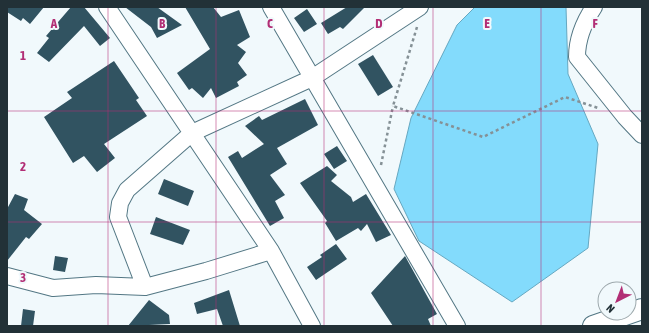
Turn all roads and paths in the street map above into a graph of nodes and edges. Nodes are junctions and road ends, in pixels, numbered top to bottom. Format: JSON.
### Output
{"nodes":[{"id":1,"x":107,"y":7,"type":"edge"},
{"id":2,"x":271,"y":7,"type":"edge"},
{"id":3,"x":594,"y":7,"type":"edge"},
{"id":4,"x":419,"y":15,"type":"edge"},
{"id":5,"x":312,"y":78,"type":"junction"},
{"id":6,"x":393,"y":106,"type":"junction"},
{"id":7,"x":625,"y":117,"type":"junction"},
{"id":8,"x":192,"y":133,"type":"junction"},
{"id":9,"x":642,"y":135,"type":"edge"},
{"id":10,"x":376,"y":188,"type":"junction"},
{"id":11,"x":271,"y":251,"type":"junction"},
{"id":12,"x":7,"y":276,"type":"edge"},
{"id":13,"x":145,"y":287,"type":"junction"},
{"id":14,"x":642,"y":309,"type":"edge"},
{"id":15,"x":312,"y":326,"type":"edge"},
{"id":16,"x":457,"y":326,"type":"edge"},
{"id":17,"x":593,"y":326,"type":"edge"}],
"edges":[{"from":1,"to":8,"type":"street"},
{"from":2,"to":5,"type":"street"},
{"from":3,"to":7,"type":"street"},
{"from":4,"to":5,"type":"street"},
{"from":4,"to":6,"type":"path"},
{"from":5,"to":8,"type":"street"},
{"from":5,"to":10,"type":"street"},
{"from":6,"to":7,"type":"path"},
{"from":6,"to":10,"type":"path"},
{"from":7,"to":9,"type":"street"},
{"from":8,"to":11,"type":"street"},
{"from":8,"to":13,"type":"street"},
{"from":10,"to":16,"type":"street"},
{"from":11,"to":13,"type":"street"},
{"from":11,"to":15,"type":"street"},
{"from":12,"to":13,"type":"street"},
{"from":14,"to":17,"type":"main road"}]}
